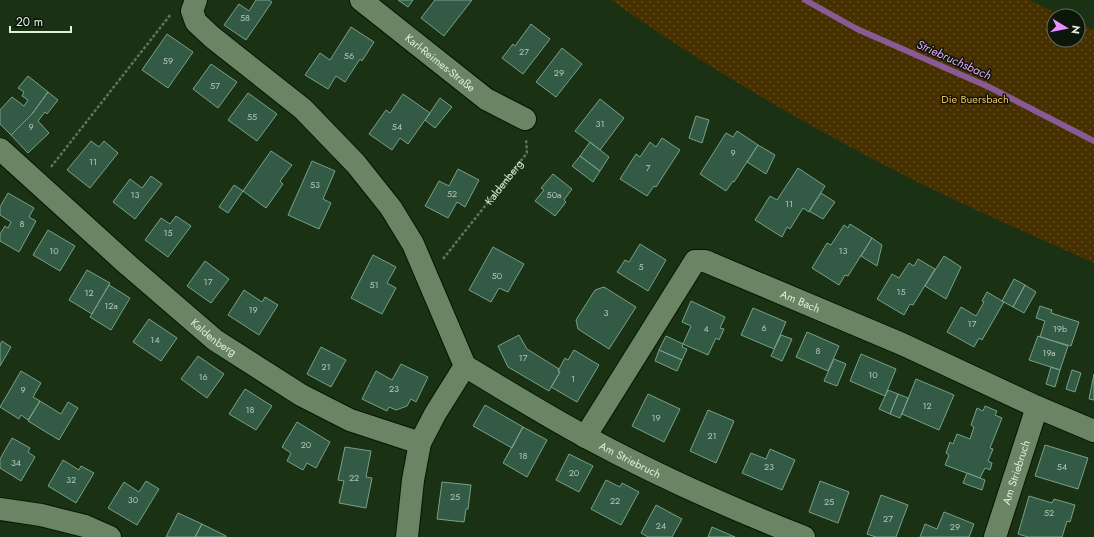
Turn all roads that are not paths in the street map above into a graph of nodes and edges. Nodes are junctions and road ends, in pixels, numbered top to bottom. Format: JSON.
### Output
{"nodes":[{"id":1,"x":361,"y":0,"type":"edge"},
{"id":2,"x":194,"y":5,"type":"edge"},
{"id":3,"x":525,"y":119,"type":"road end"},
{"id":4,"x":0,"y":148,"type":"edge"},
{"id":5,"x":465,"y":366,"type":"junction"},
{"id":6,"x":1037,"y":407,"type":"junction"},
{"id":7,"x":1094,"y":431,"type":"edge"},
{"id":8,"x":585,"y":437,"type":"junction"},
{"id":9,"x":420,"y":443,"type":"junction"},
{"id":10,"x":0,"y":509,"type":"edge"},
{"id":11,"x":110,"y":537,"type":"edge"},
{"id":12,"x":407,"y":537,"type":"edge"},
{"id":13,"x":804,"y":537,"type":"edge"},
{"id":14,"x":995,"y":537,"type":"edge"}],
"edges":[{"from":1,"to":3,"type":"street","name":"Karl-Reimes-Straße"},
{"from":2,"to":5,"type":"street"},
{"from":4,"to":9,"type":"street","name":"Kaldenberg"},
{"from":5,"to":8,"type":"street","name":"Am Striebruch"},
{"from":5,"to":9,"type":"street"},
{"from":6,"to":7,"type":"street","name":"Am Bach"},
{"from":6,"to":8,"type":"street","name":"Am Bach"},
{"from":6,"to":14,"type":"street","name":"Am Striebruch"},
{"from":8,"to":13,"type":"street","name":"Am Striebruch"},
{"from":9,"to":12,"type":"street"},
{"from":10,"to":11,"type":"street"}]}
